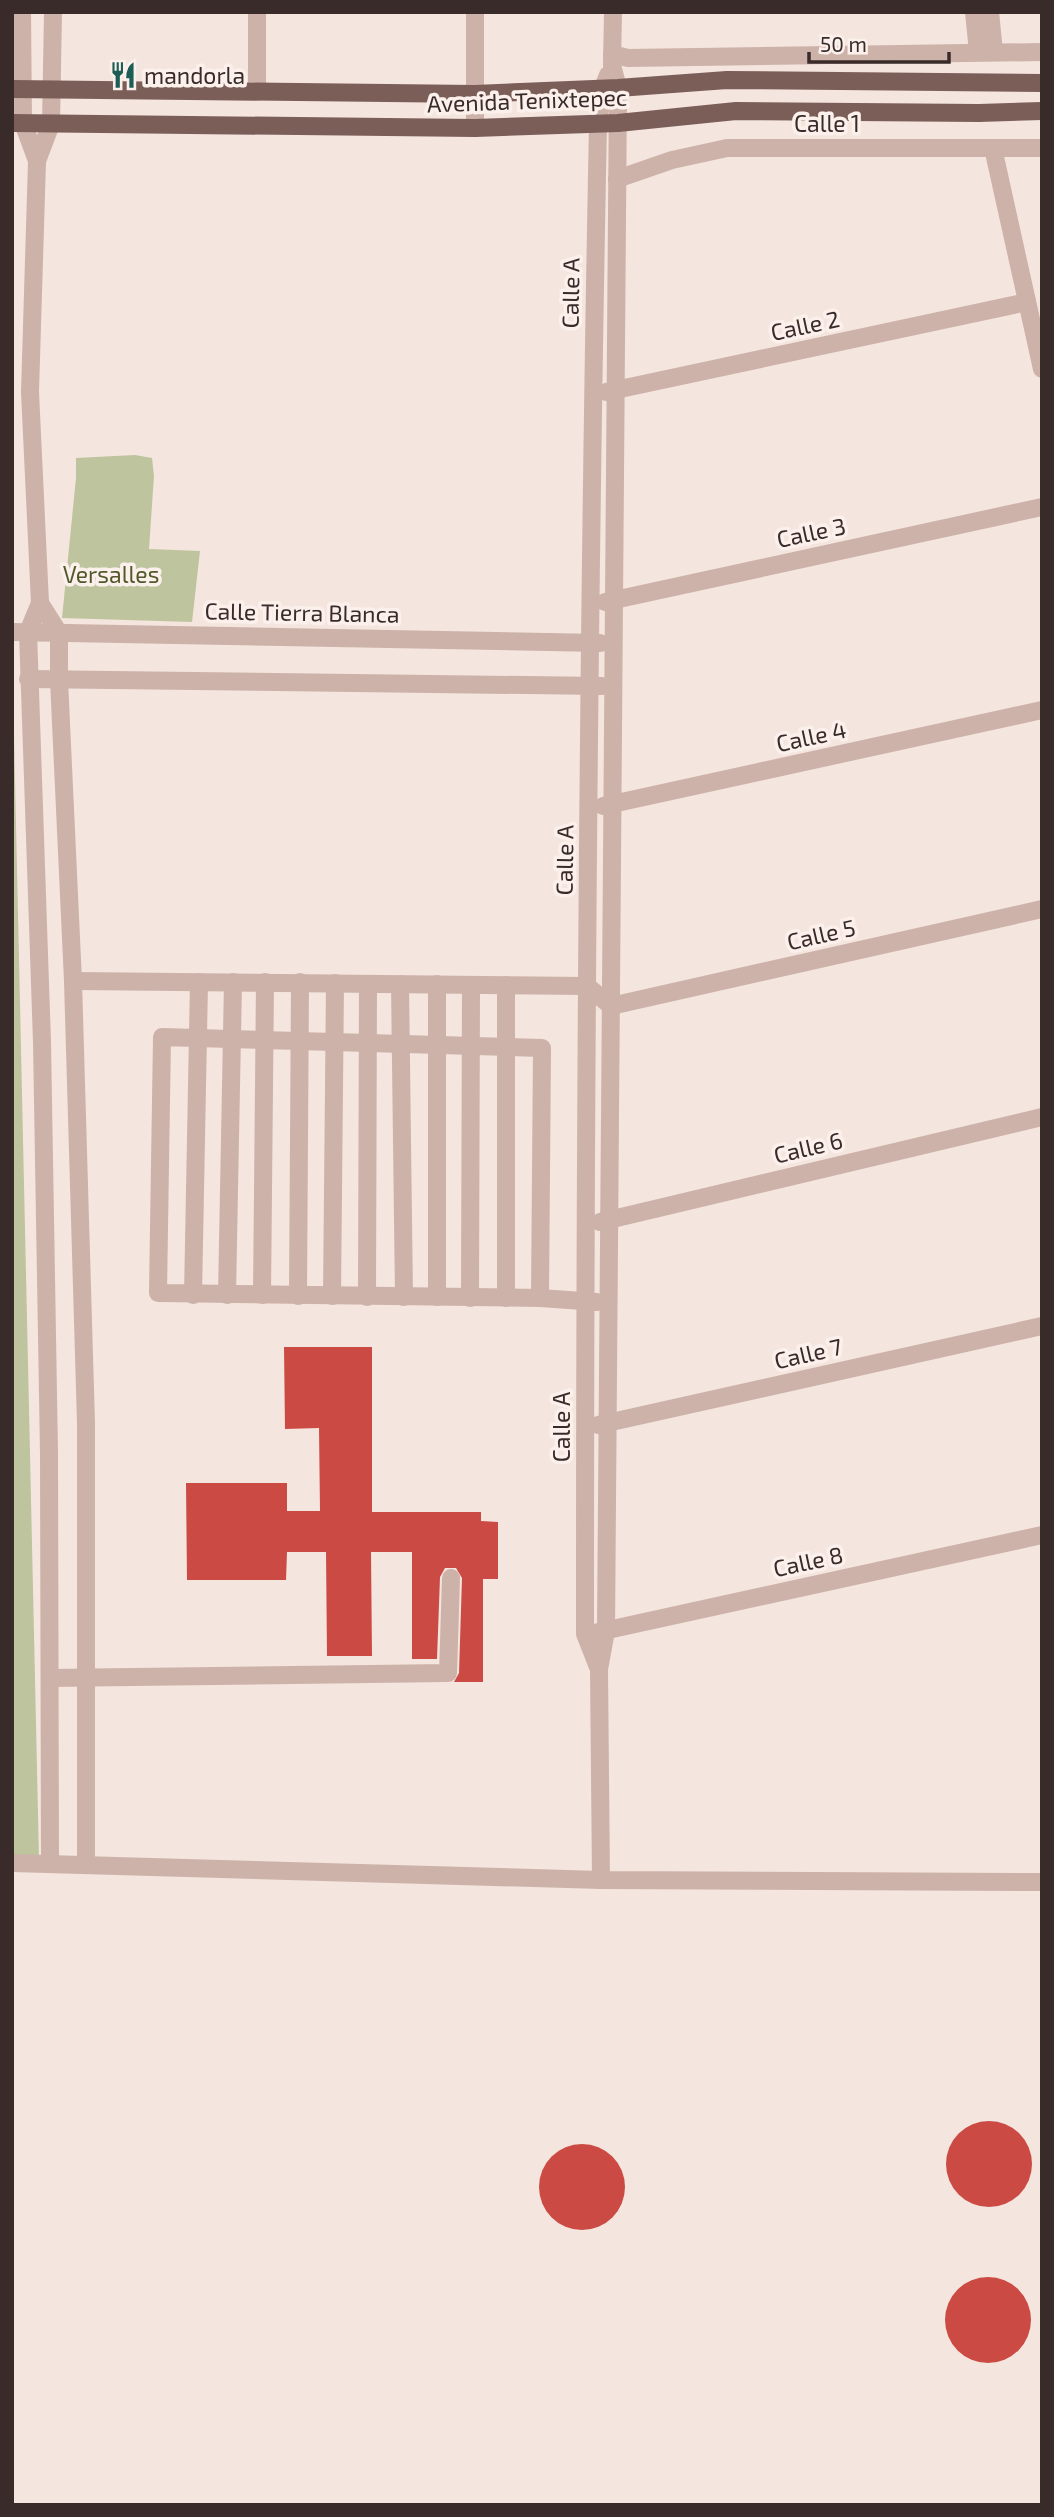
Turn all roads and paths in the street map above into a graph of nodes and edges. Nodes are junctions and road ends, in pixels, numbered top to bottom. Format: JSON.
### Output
{"nodes":[{"id":1,"x":22,"y":12,"type":"edge"},
{"id":2,"x":53,"y":12,"type":"edge"},
{"id":3,"x":257,"y":12,"type":"edge"},
{"id":4,"x":475,"y":12,"type":"edge"},
{"id":5,"x":613,"y":12,"type":"edge"},
{"id":6,"x":974,"y":12,"type":"edge"},
{"id":7,"x":990,"y":12,"type":"edge"},
{"id":8,"x":986,"y":52,"type":"junction"},
{"id":9,"x":1042,"y":52,"type":"edge"},
{"id":10,"x":612,"y":60,"type":"junction"},
{"id":11,"x":1042,"y":82,"type":"edge"},
{"id":12,"x":611,"y":88,"type":"junction"},
{"id":13,"x":17,"y":89,"type":"edge"},
{"id":14,"x":52,"y":90,"type":"junction"},
{"id":15,"x":257,"y":92,"type":"junction"},
{"id":16,"x":475,"y":94,"type":"junction"},
{"id":17,"x":1042,"y":111,"type":"edge"},
{"id":18,"x":18,"y":123,"type":"edge"},
{"id":19,"x":618,"y":123,"type":"junction"},
{"id":20,"x":51,"y":124,"type":"junction"},
{"id":21,"x":598,"y":124,"type":"junction"},
{"id":22,"x":475,"y":128,"type":"junction"},
{"id":23,"x":993,"y":148,"type":"junction"},
{"id":24,"x":1042,"y":148,"type":"edge"},
{"id":25,"x":37,"y":161,"type":"junction"},
{"id":26,"x":617,"y":179,"type":"junction"},
{"id":27,"x":1027,"y":302,"type":"junction"},
{"id":28,"x":1042,"y":369,"type":"edge"},
{"id":29,"x":615,"y":390,"type":"junction"},
{"id":30,"x":21,"y":392,"type":"edge"},
{"id":31,"x":593,"y":395,"type":"junction"},
{"id":32,"x":1042,"y":507,"type":"edge"},
{"id":33,"x":614,"y":600,"type":"junction"},
{"id":34,"x":40,"y":603,"type":"junction"},
{"id":35,"x":592,"y":605,"type":"junction"},
{"id":36,"x":20,"y":632,"type":"edge"},
{"id":37,"x":59,"y":633,"type":"junction"},
{"id":38,"x":591,"y":642,"type":"junction"},
{"id":39,"x":614,"y":644,"type":"junction"},
{"id":40,"x":28,"y":680,"type":"junction"},
{"id":41,"x":59,"y":680,"type":"junction"},
{"id":42,"x":591,"y":686,"type":"junction"},
{"id":43,"x":614,"y":686,"type":"junction"},
{"id":44,"x":1042,"y":710,"type":"edge"},
{"id":45,"x":612,"y":804,"type":"junction"},
{"id":46,"x":590,"y":808,"type":"junction"},
{"id":47,"x":1042,"y":909,"type":"edge"},
{"id":48,"x":73,"y":981,"type":"junction"},
{"id":49,"x":199,"y":982,"type":"junction"},
{"id":50,"x":233,"y":982,"type":"junction"},
{"id":51,"x":265,"y":982,"type":"junction"},
{"id":52,"x":300,"y":982,"type":"junction"},
{"id":53,"x":335,"y":983,"type":"junction"},
{"id":54,"x":368,"y":984,"type":"junction"},
{"id":55,"x":400,"y":984,"type":"junction"},
{"id":56,"x":438,"y":985,"type":"junction"},
{"id":57,"x":471,"y":985,"type":"junction"},
{"id":58,"x":506,"y":985,"type":"junction"},
{"id":59,"x":587,"y":986,"type":"junction"},
{"id":60,"x":611,"y":1006,"type":"junction"},
{"id":61,"x":197,"y":1038,"type":"junction"},
{"id":62,"x":231,"y":1039,"type":"junction"},
{"id":63,"x":263,"y":1041,"type":"junction"},
{"id":64,"x":300,"y":1042,"type":"junction"},
{"id":65,"x":333,"y":1042,"type":"junction"},
{"id":66,"x":369,"y":1044,"type":"junction"},
{"id":67,"x":401,"y":1044,"type":"junction"},
{"id":68,"x":438,"y":1046,"type":"junction"},
{"id":69,"x":470,"y":1047,"type":"junction"},
{"id":70,"x":506,"y":1049,"type":"junction"},
{"id":71,"x":1042,"y":1117,"type":"edge"},
{"id":72,"x":609,"y":1220,"type":"junction"},
{"id":73,"x":586,"y":1226,"type":"junction"},
{"id":74,"x":193,"y":1295,"type":"junction"},
{"id":75,"x":227,"y":1295,"type":"junction"},
{"id":76,"x":262,"y":1295,"type":"junction"},
{"id":77,"x":298,"y":1296,"type":"junction"},
{"id":78,"x":332,"y":1296,"type":"junction"},
{"id":79,"x":367,"y":1297,"type":"junction"},
{"id":80,"x":404,"y":1297,"type":"junction"},
{"id":81,"x":437,"y":1297,"type":"junction"},
{"id":82,"x":470,"y":1298,"type":"junction"},
{"id":83,"x":506,"y":1298,"type":"junction"},
{"id":84,"x":540,"y":1298,"type":"junction"},
{"id":85,"x":586,"y":1301,"type":"junction"},
{"id":86,"x":608,"y":1303,"type":"junction"},
{"id":87,"x":1042,"y":1326,"type":"edge"},
{"id":88,"x":606,"y":1424,"type":"junction"},
{"id":89,"x":585,"y":1428,"type":"junction"},
{"id":90,"x":1042,"y":1535,"type":"edge"},
{"id":91,"x":451,"y":1578,"type":"dead end"},
{"id":92,"x":606,"y":1631,"type":"junction"},
{"id":93,"x":585,"y":1634,"type":"junction"},
{"id":94,"x":599,"y":1669,"type":"junction"},
{"id":95,"x":50,"y":1678,"type":"junction"},
{"id":96,"x":86,"y":1679,"type":"junction"},
{"id":97,"x":12,"y":1863,"type":"edge"},
{"id":98,"x":51,"y":1864,"type":"junction"},
{"id":99,"x":86,"y":1865,"type":"junction"},
{"id":100,"x":601,"y":1880,"type":"junction"},
{"id":101,"x":1042,"y":1882,"type":"edge"}],
"edges":[{"from":1,"to":13,"type":"street"},
{"from":2,"to":14,"type":"street"},
{"from":3,"to":15,"type":"street"},
{"from":4,"to":16,"type":"street"},
{"from":5,"to":10,"type":"street"},
{"from":6,"to":8,"type":"street"},
{"from":7,"to":8,"type":"street"},
{"from":8,"to":9,"type":"street"},
{"from":8,"to":10,"type":"street"},
{"from":10,"to":12,"type":"street"},
{"from":11,"to":12,"type":"main road","name":"Avenida Tenixtepec"},
{"from":12,"to":16,"type":"main road","name":"Avenida Tenixtepec"},
{"from":12,"to":19,"type":"street","name":"Calle A"},
{"from":12,"to":21,"type":"street","name":"Calle A"},
{"from":13,"to":14,"type":"main road","name":"Avenida Tenixtepec"},
{"from":13,"to":18,"type":"street"},
{"from":14,"to":15,"type":"main road","name":"Avenida Tenixtepec"},
{"from":14,"to":20,"type":"street"},
{"from":15,"to":16,"type":"main road","name":"Avenida Tenixtepec"},
{"from":16,"to":22,"type":"street"},
{"from":17,"to":19,"type":"main road","name":"Avenida Tenixtepec"},
{"from":18,"to":20,"type":"main road","name":"Avenida Tenixtepec"},
{"from":18,"to":25,"type":"street"},
{"from":19,"to":21,"type":"main road","name":"Avenida Tenixtepec"},
{"from":19,"to":26,"type":"street","name":"Calle A"},
{"from":20,"to":22,"type":"main road","name":"Avenida Tenixtepec"},
{"from":20,"to":25,"type":"street"},
{"from":21,"to":22,"type":"main road","name":"Avenida Tenixtepec"},
{"from":21,"to":31,"type":"street","name":"Calle A"},
{"from":23,"to":24,"type":"street","name":"Calle 1"},
{"from":23,"to":26,"type":"street","name":"Calle 1"},
{"from":23,"to":27,"type":"street"},
{"from":25,"to":30,"type":"street"},
{"from":26,"to":29,"type":"street","name":"Calle A"},
{"from":27,"to":28,"type":"street"},
{"from":27,"to":29,"type":"street","name":"Calle 2"},
{"from":29,"to":31,"type":"street","name":"Calle 2"},
{"from":29,"to":33,"type":"street","name":"Calle A"},
{"from":30,"to":34,"type":"street"},
{"from":31,"to":35,"type":"street","name":"Calle A"},
{"from":32,"to":33,"type":"street","name":"Calle 3"},
{"from":33,"to":35,"type":"street","name":"Calle 3"},
{"from":33,"to":39,"type":"street","name":"Calle A"},
{"from":34,"to":36,"type":"street"},
{"from":34,"to":37,"type":"street"},
{"from":35,"to":38,"type":"street","name":"Calle A"},
{"from":36,"to":37,"type":"street","name":"Calle Tierra Blanca"},
{"from":36,"to":40,"type":"street"},
{"from":37,"to":38,"type":"street","name":"Calle Tierra Blanca"},
{"from":37,"to":41,"type":"street"},
{"from":38,"to":39,"type":"street","name":"Calle Tierra Blanca"},
{"from":38,"to":42,"type":"street","name":"Calle A"},
{"from":39,"to":43,"type":"street","name":"Calle A"},
{"from":40,"to":41,"type":"street"},
{"from":40,"to":95,"type":"street"},
{"from":41,"to":42,"type":"street"},
{"from":41,"to":48,"type":"street"},
{"from":42,"to":43,"type":"street"},
{"from":42,"to":46,"type":"street","name":"Calle A"},
{"from":43,"to":45,"type":"street","name":"Calle A"},
{"from":44,"to":45,"type":"street","name":"Calle 4"},
{"from":45,"to":46,"type":"street","name":"Calle 4"},
{"from":45,"to":60,"type":"street","name":"Calle A"},
{"from":46,"to":59,"type":"street","name":"Calle A"},
{"from":47,"to":60,"type":"street","name":"Calle 5"},
{"from":48,"to":49,"type":"street"},
{"from":48,"to":96,"type":"street"},
{"from":49,"to":50,"type":"street"},
{"from":49,"to":61,"type":"street"},
{"from":50,"to":51,"type":"street"},
{"from":50,"to":62,"type":"street"},
{"from":51,"to":52,"type":"street"},
{"from":51,"to":63,"type":"street"},
{"from":52,"to":53,"type":"street"},
{"from":52,"to":64,"type":"street"},
{"from":53,"to":54,"type":"street"},
{"from":53,"to":65,"type":"street"},
{"from":54,"to":55,"type":"street"},
{"from":54,"to":66,"type":"street"},
{"from":55,"to":56,"type":"street"},
{"from":55,"to":67,"type":"street"},
{"from":56,"to":57,"type":"street"},
{"from":56,"to":68,"type":"street"},
{"from":57,"to":58,"type":"street"},
{"from":57,"to":69,"type":"street"},
{"from":58,"to":59,"type":"street"},
{"from":58,"to":70,"type":"street"},
{"from":59,"to":60,"type":"street"},
{"from":59,"to":73,"type":"street","name":"Calle A"},
{"from":60,"to":72,"type":"street","name":"Calle A"},
{"from":61,"to":62,"type":"street"},
{"from":61,"to":74,"type":"street"},
{"from":61,"to":74,"type":"street"},
{"from":62,"to":63,"type":"street"},
{"from":62,"to":75,"type":"street"},
{"from":63,"to":64,"type":"street"},
{"from":63,"to":76,"type":"street"},
{"from":64,"to":65,"type":"street"},
{"from":64,"to":77,"type":"street"},
{"from":65,"to":66,"type":"street"},
{"from":65,"to":78,"type":"street"},
{"from":66,"to":67,"type":"street"},
{"from":66,"to":79,"type":"street"},
{"from":67,"to":68,"type":"street"},
{"from":67,"to":80,"type":"street"},
{"from":68,"to":69,"type":"street"},
{"from":68,"to":81,"type":"street"},
{"from":69,"to":70,"type":"street"},
{"from":69,"to":82,"type":"street"},
{"from":70,"to":83,"type":"street"},
{"from":70,"to":84,"type":"street"},
{"from":71,"to":72,"type":"street","name":"Calle 6"},
{"from":72,"to":73,"type":"street","name":"Calle 6"},
{"from":72,"to":86,"type":"street","name":"Calle A"},
{"from":73,"to":85,"type":"street","name":"Calle A"},
{"from":74,"to":75,"type":"street"},
{"from":75,"to":76,"type":"street"},
{"from":76,"to":77,"type":"street"},
{"from":77,"to":78,"type":"street"},
{"from":78,"to":79,"type":"street"},
{"from":79,"to":80,"type":"street"},
{"from":80,"to":81,"type":"street"},
{"from":81,"to":82,"type":"street"},
{"from":82,"to":83,"type":"street"},
{"from":83,"to":84,"type":"street"},
{"from":84,"to":85,"type":"street"},
{"from":85,"to":86,"type":"street"},
{"from":85,"to":89,"type":"street","name":"Calle A"},
{"from":86,"to":88,"type":"street","name":"Calle A"},
{"from":87,"to":88,"type":"street","name":"Calle 7"},
{"from":88,"to":89,"type":"street","name":"Calle 7"},
{"from":88,"to":92,"type":"street","name":"Calle A"},
{"from":89,"to":93,"type":"street","name":"Calle A"},
{"from":90,"to":92,"type":"street","name":"Calle 8"},
{"from":91,"to":96,"type":"street"},
{"from":92,"to":93,"type":"street","name":"Calle 8"},
{"from":92,"to":94,"type":"street","name":"Calle A"},
{"from":93,"to":94,"type":"street"},
{"from":94,"to":100,"type":"street"},
{"from":95,"to":96,"type":"street"},
{"from":95,"to":98,"type":"street"},
{"from":96,"to":99,"type":"street"},
{"from":97,"to":98,"type":"street"},
{"from":98,"to":99,"type":"street"},
{"from":99,"to":100,"type":"street"},
{"from":100,"to":101,"type":"street"}]}
